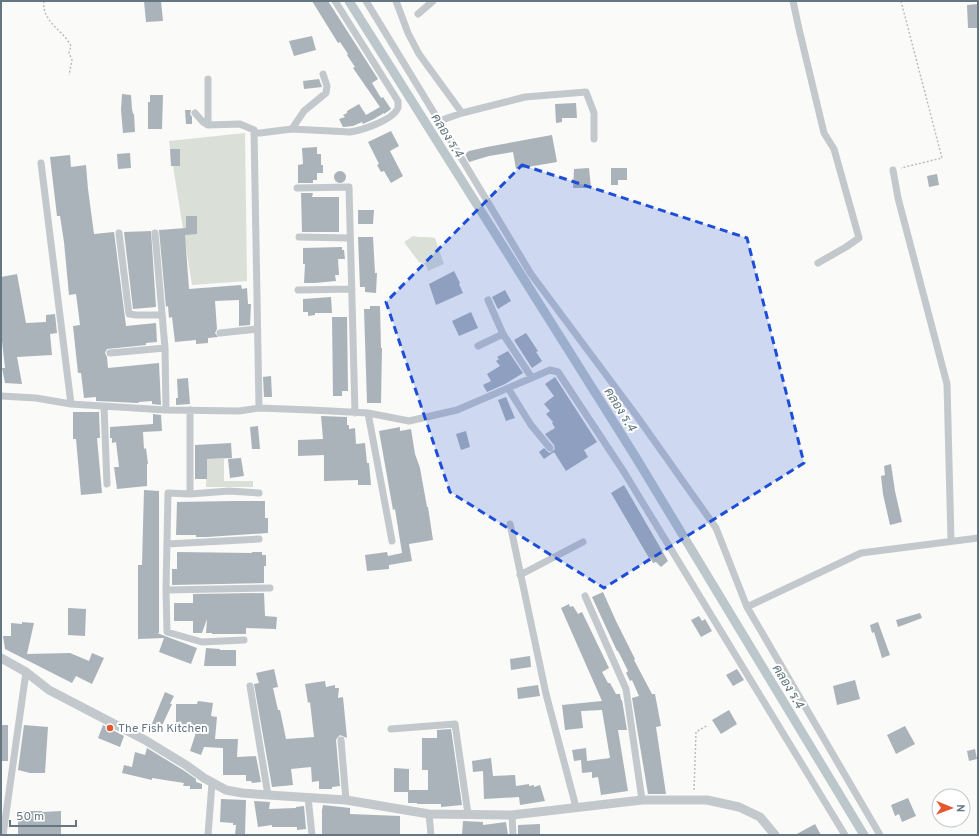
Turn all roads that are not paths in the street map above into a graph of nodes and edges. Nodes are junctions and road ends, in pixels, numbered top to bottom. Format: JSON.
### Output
{"nodes":[{"id":1,"x":335,"y":1,"type":"edge"},
{"id":2,"x":366,"y":1,"type":"edge"},
{"id":3,"x":396,"y":1,"type":"edge"},
{"id":4,"x":433,"y":1,"type":"edge"},
{"id":5,"x":793,"y":1,"type":"edge"},
{"id":6,"x":418,"y":14,"type":"dead end"},
{"id":7,"x":323,"y":74,"type":"dead end"},
{"id":8,"x":208,"y":79,"type":"dead end"},
{"id":9,"x":195,"y":113,"type":"dead end"},
{"id":10,"x":462,"y":113,"type":"junction"},
{"id":11,"x":440,"y":121,"type":"junction"},
{"id":12,"x":208,"y":125,"type":"junction"},
{"id":13,"x":292,"y":129,"type":"junction"},
{"id":14,"x":254,"y":130,"type":"junction"},
{"id":15,"x":594,"y":139,"type":"dead end"},
{"id":16,"x":41,"y":163,"type":"dead end"},
{"id":17,"x":893,"y":170,"type":"road end"},
{"id":18,"x":297,"y":188,"type":"dead end"},
{"id":19,"x":120,"y":233,"type":"dead end"},
{"id":20,"x":155,"y":233,"type":"dead end"},
{"id":21,"x":299,"y":237,"type":"dead end"},
{"id":22,"x":350,"y":238,"type":"junction"},
{"id":23,"x":818,"y":263,"type":"dead end"},
{"id":24,"x":352,"y":289,"type":"junction"},
{"id":25,"x":298,"y":290,"type":"dead end"},
{"id":26,"x":488,"y":300,"type":"dead end"},
{"id":27,"x":162,"y":315,"type":"junction"},
{"id":28,"x":257,"y":329,"type":"junction"},
{"id":29,"x":220,"y":333,"type":"dead end"},
{"id":30,"x":503,"y":334,"type":"junction"},
{"id":31,"x":478,"y":346,"type":"dead end"},
{"id":32,"x":165,"y":348,"type":"junction"},
{"id":33,"x":110,"y":353,"type":"dead end"},
{"id":34,"x":532,"y":378,"type":"junction"},
{"id":35,"x":508,"y":388,"type":"junction"},
{"id":36,"x":1,"y":396,"type":"edge"},
{"id":37,"x":71,"y":404,"type":"junction"},
{"id":38,"x":104,"y":407,"type":"junction"},
{"id":39,"x":259,"y":408,"type":"junction"},
{"id":40,"x":166,"y":410,"type":"junction"},
{"id":41,"x":190,"y":410,"type":"junction"},
{"id":42,"x":355,"y":413,"type":"junction"},
{"id":43,"x":368,"y":413,"type":"junction"},
{"id":44,"x":550,"y":448,"type":"dead end"},
{"id":45,"x":107,"y":484,"type":"dead end"},
{"id":46,"x":259,"y":493,"type":"dead end"},
{"id":47,"x":190,"y":494,"type":"junction"},
{"id":48,"x":510,"y":524,"type":"dead end"},
{"id":49,"x":978,"y":538,"type":"edge"},
{"id":50,"x":259,"y":539,"type":"dead end"},
{"id":51,"x":951,"y":540,"type":"junction"},
{"id":52,"x":392,"y":541,"type":"dead end"},
{"id":53,"x":583,"y":542,"type":"dead end"},
{"id":54,"x":167,"y":544,"type":"junction"},
{"id":55,"x":520,"y":575,"type":"junction"},
{"id":56,"x":270,"y":588,"type":"dead end"},
{"id":57,"x":166,"y":590,"type":"junction"},
{"id":58,"x":585,"y":596,"type":"dead end"},
{"id":59,"x":747,"y":607,"type":"junction"},
{"id":60,"x":244,"y":640,"type":"dead end"},
{"id":61,"x":1,"y":658,"type":"edge"},
{"id":62,"x":26,"y":672,"type":"junction"},
{"id":63,"x":250,"y":686,"type":"dead end"},
{"id":64,"x":390,"y":729,"type":"dead end"},
{"id":65,"x":341,"y":740,"type":"dead end"},
{"id":66,"x":212,"y":783,"type":"junction"},
{"id":67,"x":268,"y":795,"type":"junction"},
{"id":68,"x":308,"y":797,"type":"junction"},
{"id":69,"x":346,"y":800,"type":"junction"},
{"id":70,"x":642,"y":800,"type":"junction"},
{"id":71,"x":576,"y":806,"type":"junction"},
{"id":72,"x":429,"y":814,"type":"junction"},
{"id":73,"x":468,"y":814,"type":"junction"},
{"id":74,"x":512,"y":815,"type":"junction"},
{"id":75,"x":3,"y":835,"type":"edge"},
{"id":76,"x":208,"y":835,"type":"edge"},
{"id":77,"x":312,"y":835,"type":"edge"},
{"id":78,"x":431,"y":835,"type":"edge"},
{"id":79,"x":514,"y":835,"type":"edge"},
{"id":80,"x":775,"y":835,"type":"edge"},
{"id":81,"x":845,"y":835,"type":"edge"},
{"id":82,"x":880,"y":835,"type":"edge"}],
"edges":[{"from":1,"to":13,"type":"street"},
{"from":2,"to":11,"type":"street"},
{"from":3,"to":10,"type":"street"},
{"from":4,"to":6,"type":"street"},
{"from":5,"to":23,"type":"street"},
{"from":7,"to":13,"type":"street"},
{"from":8,"to":12,"type":"street"},
{"from":9,"to":12,"type":"street"},
{"from":10,"to":11,"type":"street"},
{"from":10,"to":15,"type":"street"},
{"from":11,"to":59,"type":"street"},
{"from":12,"to":14,"type":"street"},
{"from":13,"to":14,"type":"street"},
{"from":14,"to":28,"type":"street"},
{"from":16,"to":37,"type":"street"},
{"from":17,"to":51,"type":"street"},
{"from":18,"to":22,"type":"street"},
{"from":19,"to":27,"type":"street"},
{"from":20,"to":27,"type":"street"},
{"from":21,"to":22,"type":"street"},
{"from":22,"to":24,"type":"street"},
{"from":24,"to":25,"type":"street"},
{"from":24,"to":42,"type":"street"},
{"from":26,"to":30,"type":"street"},
{"from":27,"to":32,"type":"street"},
{"from":28,"to":29,"type":"street"},
{"from":28,"to":39,"type":"street"},
{"from":30,"to":31,"type":"street"},
{"from":30,"to":34,"type":"street"},
{"from":32,"to":33,"type":"street"},
{"from":32,"to":40,"type":"street"},
{"from":34,"to":35,"type":"street"},
{"from":34,"to":81,"type":"street"},
{"from":35,"to":43,"type":"street"},
{"from":35,"to":44,"type":"street"},
{"from":36,"to":37,"type":"street"},
{"from":37,"to":38,"type":"street"},
{"from":38,"to":40,"type":"street"},
{"from":38,"to":45,"type":"street"},
{"from":39,"to":41,"type":"street"},
{"from":39,"to":42,"type":"street"},
{"from":40,"to":41,"type":"street"},
{"from":41,"to":47,"type":"street"},
{"from":42,"to":43,"type":"street"},
{"from":43,"to":52,"type":"street"},
{"from":46,"to":47,"type":"street"},
{"from":47,"to":54,"type":"street"},
{"from":48,"to":55,"type":"street"},
{"from":49,"to":51,"type":"street"},
{"from":50,"to":54,"type":"street"},
{"from":51,"to":59,"type":"street"},
{"from":53,"to":55,"type":"street"},
{"from":54,"to":57,"type":"street"},
{"from":55,"to":71,"type":"street"},
{"from":56,"to":57,"type":"street"},
{"from":57,"to":60,"type":"street"},
{"from":58,"to":70,"type":"street"},
{"from":59,"to":82,"type":"street"},
{"from":61,"to":62,"type":"street"},
{"from":62,"to":66,"type":"street"},
{"from":62,"to":75,"type":"street"},
{"from":63,"to":67,"type":"street"},
{"from":64,"to":73,"type":"street"},
{"from":65,"to":69,"type":"street"},
{"from":66,"to":67,"type":"street"},
{"from":66,"to":76,"type":"street"},
{"from":67,"to":68,"type":"street"},
{"from":68,"to":69,"type":"street"},
{"from":68,"to":77,"type":"street"},
{"from":69,"to":72,"type":"street"},
{"from":70,"to":71,"type":"street"},
{"from":70,"to":80,"type":"street"},
{"from":71,"to":74,"type":"street"},
{"from":72,"to":73,"type":"street"},
{"from":72,"to":78,"type":"street"},
{"from":73,"to":74,"type":"street"},
{"from":74,"to":79,"type":"street"}]}
